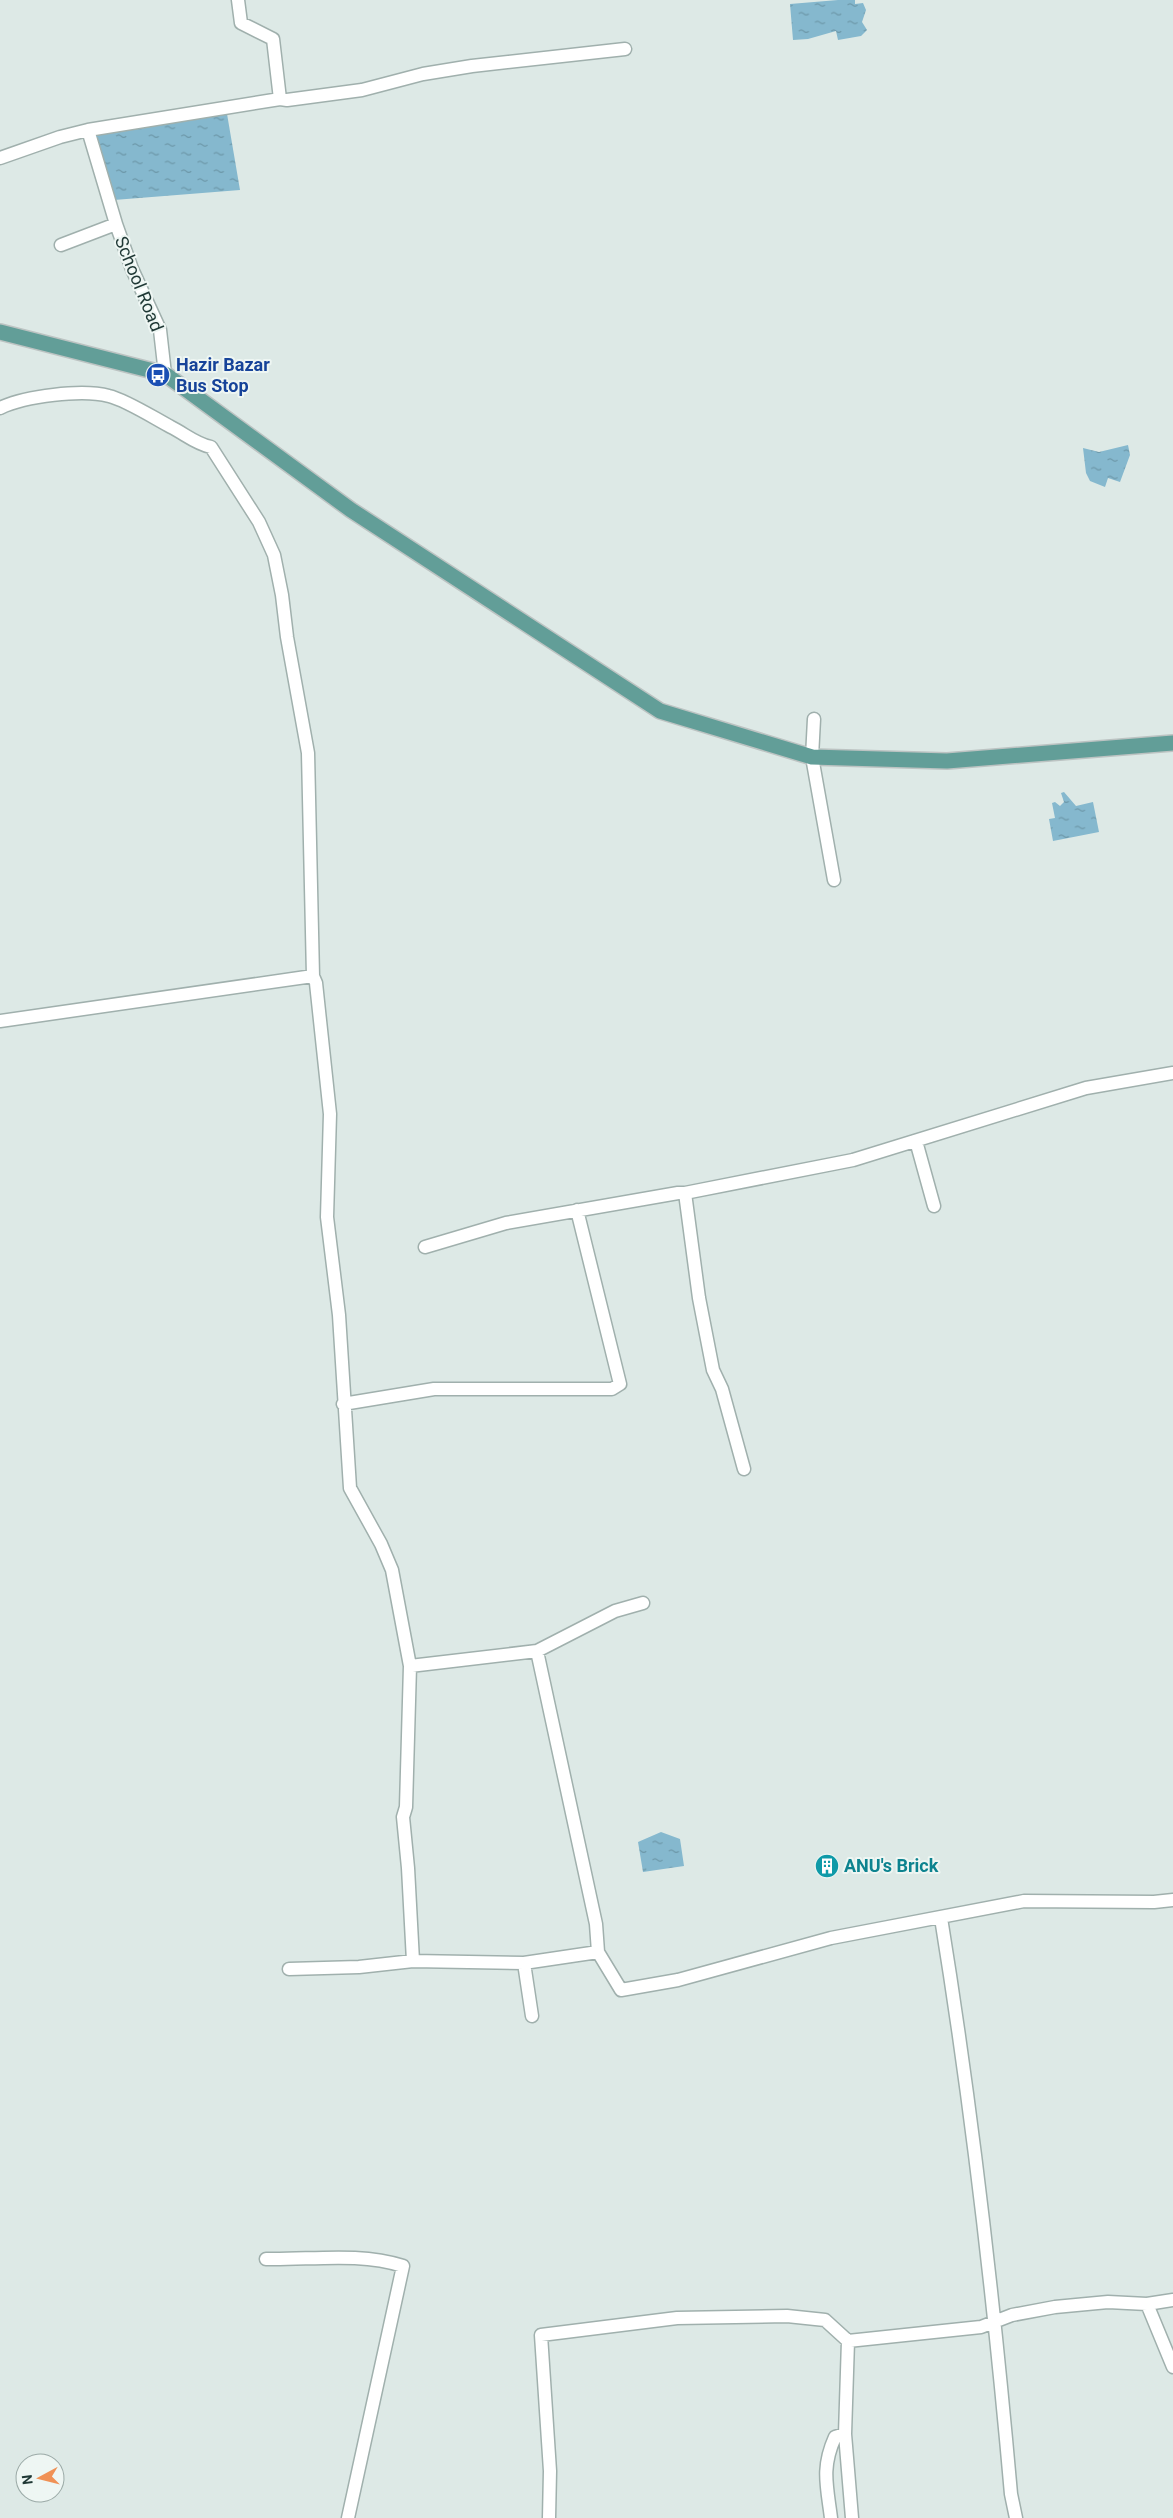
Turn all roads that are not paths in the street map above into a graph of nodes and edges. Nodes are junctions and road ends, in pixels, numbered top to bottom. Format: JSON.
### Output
{"nodes":[{"id":1,"x":238,"y":0,"type":"edge"},
{"id":2,"x":625,"y":49,"type":"dead end"},
{"id":3,"x":280,"y":99,"type":"junction"},
{"id":4,"x":88,"y":130,"type":"junction"},
{"id":5,"x":0,"y":158,"type":"edge"},
{"id":6,"x":116,"y":224,"type":"junction"},
{"id":7,"x":61,"y":245,"type":"dead end"},
{"id":8,"x":0,"y":332,"type":"edge"},
{"id":9,"x":165,"y":374,"type":"junction"},
{"id":10,"x":0,"y":408,"type":"edge"},
{"id":11,"x":814,"y":719,"type":"dead end"},
{"id":12,"x":1173,"y":743,"type":"edge"},
{"id":13,"x":812,"y":757,"type":"junction"},
{"id":14,"x":834,"y":880,"type":"dead end"},
{"id":15,"x":313,"y":976,"type":"junction"},
{"id":16,"x":0,"y":1021,"type":"edge"},
{"id":17,"x":1173,"y":1073,"type":"edge"},
{"id":18,"x":916,"y":1141,"type":"junction"},
{"id":19,"x":684,"y":1193,"type":"junction"},
{"id":20,"x":934,"y":1206,"type":"dead end"},
{"id":21,"x":577,"y":1210,"type":"junction"},
{"id":22,"x":425,"y":1246,"type":"dead end"},
{"id":23,"x":343,"y":1404,"type":"junction"},
{"id":24,"x":744,"y":1469,"type":"dead end"},
{"id":25,"x":643,"y":1603,"type":"dead end"},
{"id":26,"x":537,"y":1651,"type":"junction"},
{"id":27,"x":410,"y":1666,"type":"junction"},
{"id":28,"x":1173,"y":1900,"type":"edge"},
{"id":29,"x":941,"y":1918,"type":"junction"},
{"id":30,"x":598,"y":1952,"type":"junction"},
{"id":31,"x":412,"y":1961,"type":"junction"},
{"id":32,"x":524,"y":1963,"type":"junction"},
{"id":33,"x":289,"y":1969,"type":"dead end"},
{"id":34,"x":532,"y":2016,"type":"dead end"},
{"id":35,"x":266,"y":2259,"type":"dead end"},
{"id":36,"x":1173,"y":2300,"type":"edge"},
{"id":37,"x":1147,"y":2304,"type":"junction"},
{"id":38,"x":996,"y":2322,"type":"junction"},
{"id":39,"x":848,"y":2341,"type":"junction"},
{"id":40,"x":1173,"y":2367,"type":"edge"},
{"id":41,"x":846,"y":2434,"type":"junction"},
{"id":42,"x":348,"y":2518,"type":"edge"},
{"id":43,"x":549,"y":2518,"type":"edge"},
{"id":44,"x":830,"y":2518,"type":"edge"},
{"id":45,"x":852,"y":2518,"type":"edge"},
{"id":46,"x":1016,"y":2518,"type":"edge"}],
"edges":[{"from":1,"to":3,"type":"street"},
{"from":2,"to":3,"type":"street"},
{"from":3,"to":4,"type":"street"},
{"from":4,"to":5,"type":"street"},
{"from":4,"to":6,"type":"street","name":"School Road"},
{"from":6,"to":7,"type":"street"},
{"from":6,"to":9,"type":"street","name":"School Road"},
{"from":8,"to":9,"type":"main road"},
{"from":9,"to":13,"type":"main road"},
{"from":10,"to":15,"type":"street"},
{"from":11,"to":13,"type":"street"},
{"from":12,"to":13,"type":"main road"},
{"from":13,"to":14,"type":"street"},
{"from":15,"to":16,"type":"street"},
{"from":15,"to":23,"type":"street"},
{"from":17,"to":18,"type":"street"},
{"from":18,"to":19,"type":"street"},
{"from":18,"to":20,"type":"street"},
{"from":19,"to":21,"type":"street"},
{"from":19,"to":24,"type":"street"},
{"from":21,"to":22,"type":"street"},
{"from":21,"to":23,"type":"street"},
{"from":23,"to":27,"type":"street"},
{"from":25,"to":26,"type":"street"},
{"from":26,"to":27,"type":"street"},
{"from":26,"to":30,"type":"street"},
{"from":27,"to":31,"type":"street"},
{"from":28,"to":29,"type":"street"},
{"from":29,"to":30,"type":"street"},
{"from":29,"to":38,"type":"street"},
{"from":30,"to":32,"type":"street"},
{"from":31,"to":32,"type":"street"},
{"from":31,"to":33,"type":"street"},
{"from":32,"to":34,"type":"street"},
{"from":35,"to":42,"type":"street"},
{"from":36,"to":37,"type":"street"},
{"from":37,"to":38,"type":"street"},
{"from":37,"to":40,"type":"street"},
{"from":38,"to":39,"type":"street"},
{"from":38,"to":46,"type":"street"},
{"from":39,"to":41,"type":"street"},
{"from":39,"to":43,"type":"street"},
{"from":41,"to":44,"type":"street"},
{"from":41,"to":45,"type":"street"}]}
